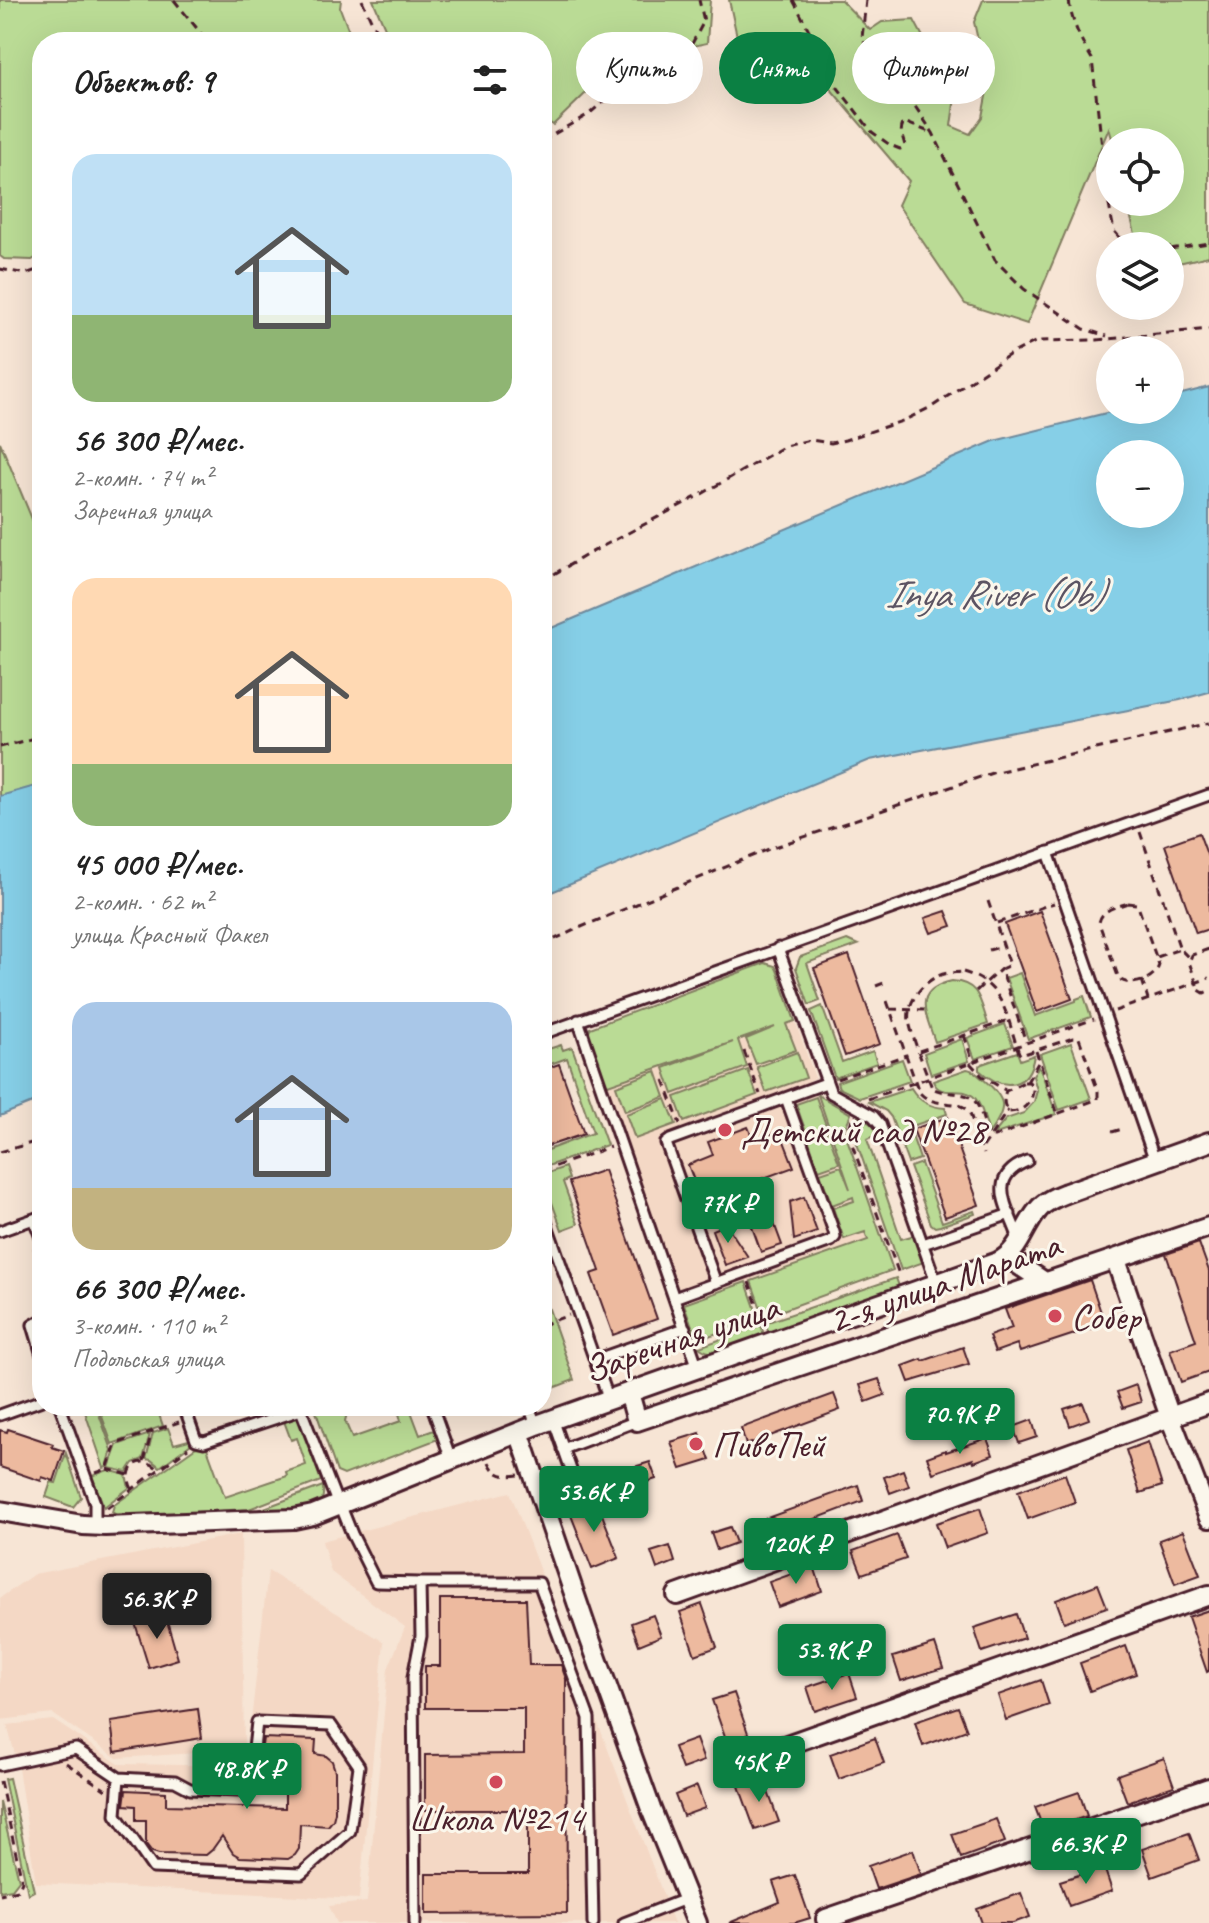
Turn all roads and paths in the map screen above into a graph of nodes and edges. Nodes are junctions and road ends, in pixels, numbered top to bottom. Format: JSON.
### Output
{"nodes":[{"id":1,"x":174,"y":0,"type":"edge"},
{"id":2,"x":362,"y":0,"type":"edge"},
{"id":3,"x":699,"y":0,"type":"edge"},
{"id":4,"x":793,"y":0,"type":"edge"},
{"id":5,"x":866,"y":0,"type":"edge"},
{"id":6,"x":1069,"y":0,"type":"edge"},
{"id":7,"x":200,"y":32,"type":"edge"},
{"id":8,"x":376,"y":32,"type":"edge"},
{"id":9,"x":933,"y":133,"type":"junction"},
{"id":10,"x":552,"y":135,"type":"edge"},
{"id":11,"x":1115,"y":232,"type":"edge"},
{"id":12,"x":1209,"y":243,"type":"edge"},
{"id":13,"x":1184,"y":247,"type":"edge"},
{"id":14,"x":0,"y":269,"type":"edge"},
{"id":15,"x":32,"y":272,"type":"edge"},
{"id":16,"x":1209,"y":329,"type":"edge"},
{"id":17,"x":1107,"y":336,"type":"edge"},
{"id":18,"x":1122,"y":336,"type":"edge"},
{"id":19,"x":1096,"y":340,"type":"edge"},
{"id":20,"x":552,"y":575,"type":"edge"},
{"id":21,"x":1209,"y":723,"type":"edge"},
{"id":22,"x":32,"y":739,"type":"edge"},
{"id":23,"x":0,"y":747,"type":"edge"},
{"id":24,"x":1209,"y":795,"type":"edge"},
{"id":25,"x":1136,"y":821,"type":"junction"},
{"id":26,"x":1048,"y":852,"type":"junction"},
{"id":27,"x":1152,"y":867,"type":"junction"},
{"id":28,"x":1142,"y":870,"type":"dead end"},
{"id":29,"x":988,"y":901,"type":"dead end"},
{"id":30,"x":1054,"y":903,"type":"dead end"},
{"id":31,"x":996,"y":924,"type":"junction"},
{"id":32,"x":552,"y":940,"type":"edge"},
{"id":33,"x":1003,"y":946,"type":"junction"},
{"id":34,"x":778,"y":948,"type":"junction"},
{"id":35,"x":1180,"y":949,"type":"junction"},
{"id":36,"x":1209,"y":949,"type":"edge"},
{"id":37,"x":989,"y":950,"type":"dead end"},
{"id":38,"x":1156,"y":958,"type":"junction"},
{"id":39,"x":1189,"y":958,"type":"junction"},
{"id":40,"x":1001,"y":969,"type":"junction"},
{"id":41,"x":1209,"y":978,"type":"edge"},
{"id":42,"x":1142,"y":980,"type":"junction"},
{"id":43,"x":886,"y":982,"type":"dead end"},
{"id":44,"x":986,"y":982,"type":"junction"},
{"id":45,"x":1196,"y":983,"type":"junction"},
{"id":46,"x":876,"y":986,"type":"dead end"},
{"id":47,"x":976,"y":991,"type":"dead end"},
{"id":48,"x":1209,"y":991,"type":"edge"},
{"id":49,"x":1148,"y":1000,"type":"junction"},
{"id":50,"x":887,"y":1001,"type":"dead end"},
{"id":51,"x":890,"y":1009,"type":"junction"},
{"id":52,"x":910,"y":1009,"type":"junction"},
{"id":53,"x":924,"y":1010,"type":"dead end"},
{"id":54,"x":1112,"y":1013,"type":"dead end"},
{"id":55,"x":1094,"y":1019,"type":"dead end"},
{"id":56,"x":578,"y":1020,"type":"junction"},
{"id":57,"x":1007,"y":1020,"type":"junction"},
{"id":58,"x":552,"y":1030,"type":"edge"},
{"id":59,"x":964,"y":1035,"type":"junction"},
{"id":60,"x":1026,"y":1043,"type":"junction"},
{"id":61,"x":1017,"y":1046,"type":"junction"},
{"id":62,"x":744,"y":1051,"type":"dead end"},
{"id":63,"x":919,"y":1051,"type":"junction"},
{"id":64,"x":1036,"y":1051,"type":"junction"},
{"id":65,"x":906,"y":1055,"type":"junction"},
{"id":66,"x":1039,"y":1060,"type":"junction"},
{"id":67,"x":972,"y":1062,"type":"junction"},
{"id":68,"x":928,"y":1078,"type":"junction"},
{"id":69,"x":664,"y":1080,"type":"dead end"},
{"id":70,"x":915,"y":1082,"type":"junction"},
{"id":71,"x":1027,"y":1082,"type":"junction"},
{"id":72,"x":826,"y":1083,"type":"junction"},
{"id":73,"x":1006,"y":1091,"type":"junction"},
{"id":74,"x":786,"y":1098,"type":"junction"},
{"id":75,"x":861,"y":1102,"type":"dead end"},
{"id":76,"x":764,"y":1105,"type":"junction"},
{"id":77,"x":1008,"y":1110,"type":"junction"},
{"id":78,"x":1058,"y":1115,"type":"junction"},
{"id":79,"x":854,"y":1116,"type":"dead end"},
{"id":80,"x":1122,"y":1129,"type":"dead end"},
{"id":81,"x":1112,"y":1132,"type":"dead end"},
{"id":82,"x":684,"y":1135,"type":"junction"},
{"id":83,"x":990,"y":1137,"type":"junction"},
{"id":84,"x":1209,"y":1142,"type":"edge"},
{"id":85,"x":32,"y":1143,"type":"edge"},
{"id":86,"x":621,"y":1143,"type":"junction"},
{"id":87,"x":982,"y":1148,"type":"junction"},
{"id":88,"x":0,"y":1152,"type":"edge"},
{"id":89,"x":984,"y":1154,"type":"dead end"},
{"id":90,"x":1027,"y":1161,"type":"dead end"},
{"id":91,"x":1155,"y":1161,"type":"junction"},
{"id":92,"x":552,"y":1167,"type":"edge"},
{"id":93,"x":1010,"y":1214,"type":"junction"},
{"id":94,"x":32,"y":1219,"type":"edge"},
{"id":95,"x":1209,"y":1227,"type":"edge"},
{"id":96,"x":0,"y":1231,"type":"edge"},
{"id":97,"x":552,"y":1239,"type":"edge"},
{"id":98,"x":1020,"y":1242,"type":"junction"},
{"id":99,"x":923,"y":1244,"type":"junction"},
{"id":100,"x":1007,"y":1257,"type":"junction"},
{"id":101,"x":1116,"y":1260,"type":"junction"},
{"id":102,"x":748,"y":1281,"type":"dead end"},
{"id":103,"x":936,"y":1282,"type":"junction"},
{"id":104,"x":716,"y":1283,"type":"junction"},
{"id":105,"x":1046,"y":1283,"type":"junction"},
{"id":106,"x":906,"y":1293,"type":"junction"},
{"id":107,"x":674,"y":1298,"type":"junction"},
{"id":108,"x":578,"y":1312,"type":"junction"},
{"id":109,"x":552,"y":1321,"type":"edge"},
{"id":110,"x":685,"y":1328,"type":"junction"},
{"id":111,"x":770,"y":1343,"type":"junction"},
{"id":112,"x":595,"y":1360,"type":"junction"},
{"id":113,"x":699,"y":1369,"type":"junction"},
{"id":114,"x":629,"y":1393,"type":"junction"},
{"id":115,"x":609,"y":1400,"type":"junction"},
{"id":116,"x":1209,"y":1403,"type":"edge"},
{"id":117,"x":32,"y":1404,"type":"edge"},
{"id":118,"x":0,"y":1415,"type":"edge"},
{"id":119,"x":64,"y":1416,"type":"edge"},
{"id":120,"x":265,"y":1416,"type":"edge"},
{"id":121,"x":305,"y":1416,"type":"edge"},
{"id":122,"x":436,"y":1416,"type":"edge"},
{"id":123,"x":533,"y":1416,"type":"edge"},
{"id":124,"x":1170,"y":1417,"type":"junction"},
{"id":125,"x":188,"y":1418,"type":"joint"},
{"id":126,"x":637,"y":1421,"type":"junction"},
{"id":127,"x":536,"y":1425,"type":"junction"},
{"id":128,"x":152,"y":1431,"type":"junction"},
{"id":129,"x":196,"y":1440,"type":"junction"},
{"id":130,"x":563,"y":1449,"type":"junction"},
{"id":131,"x":487,"y":1457,"type":"dead end"},
{"id":132,"x":452,"y":1459,"type":"junction"},
{"id":133,"x":144,"y":1461,"type":"junction"},
{"id":134,"x":107,"y":1469,"type":"junction"},
{"id":135,"x":159,"y":1470,"type":"junction"},
{"id":136,"x":526,"y":1472,"type":"dead end"},
{"id":137,"x":129,"y":1475,"type":"junction"},
{"id":138,"x":85,"y":1477,"type":"junction"},
{"id":139,"x":576,"y":1484,"type":"dead end"},
{"id":140,"x":132,"y":1489,"type":"junction"},
{"id":141,"x":339,"y":1505,"type":"junction"},
{"id":142,"x":0,"y":1511,"type":"edge"},
{"id":143,"x":1209,"y":1518,"type":"edge"},
{"id":144,"x":102,"y":1521,"type":"junction"},
{"id":145,"x":420,"y":1583,"type":"junction"},
{"id":146,"x":677,"y":1595,"type":"dead end"},
{"id":147,"x":1209,"y":1595,"type":"edge"},
{"id":148,"x":739,"y":1762,"type":"dead end"},
{"id":149,"x":65,"y":1763,"type":"dead end"},
{"id":150,"x":0,"y":1765,"type":"edge"},
{"id":151,"x":8,"y":1775,"type":"dead end"},
{"id":152,"x":119,"y":1778,"type":"junction"},
{"id":153,"x":0,"y":1780,"type":"edge"},
{"id":154,"x":1209,"y":1788,"type":"edge"},
{"id":155,"x":1,"y":1795,"type":"edge"},
{"id":156,"x":117,"y":1795,"type":"junction"},
{"id":157,"x":0,"y":1894,"type":"edge"},
{"id":158,"x":688,"y":1898,"type":"junction"},
{"id":159,"x":826,"y":1919,"type":"dead end"},
{"id":160,"x":415,"y":1923,"type":"edge"},
{"id":161,"x":593,"y":1923,"type":"edge"},
{"id":162,"x":624,"y":1923,"type":"edge"},
{"id":163,"x":697,"y":1923,"type":"edge"}],
"edges":[{"from":1,"to":7,"type":"path"},
{"from":2,"to":8,"type":"path"},
{"from":3,"to":10,"type":"path"},
{"from":4,"to":9,"type":"path"},
{"from":5,"to":9,"type":"path"},
{"from":6,"to":11,"type":"path"},
{"from":9,"to":17,"type":"path"},
{"from":12,"to":13,"type":"path"},
{"from":14,"to":15,"type":"path"},
{"from":16,"to":18,"type":"path"},
{"from":19,"to":20,"type":"path"},
{"from":21,"to":32,"type":"path"},
{"from":22,"to":23,"type":"path"},
{"from":24,"to":25,"type":"lane"},
{"from":25,"to":26,"type":"lane"},
{"from":25,"to":27,"type":"path"},
{"from":26,"to":34,"type":"lane"},
{"from":26,"to":91,"type":"lane"},
{"from":27,"to":28,"type":"path"},
{"from":27,"to":35,"type":"path"},
{"from":29,"to":31,"type":"path"},
{"from":30,"to":31,"type":"path"},
{"from":31,"to":33,"type":"path"},
{"from":33,"to":37,"type":"path"},
{"from":33,"to":40,"type":"path"},
{"from":34,"to":56,"type":"lane"},
{"from":34,"to":72,"type":"lane"},
{"from":35,"to":38,"type":"path"},
{"from":35,"to":39,"type":"path"},
{"from":36,"to":39,"type":"path"},
{"from":38,"to":42,"type":"path"},
{"from":38,"to":42,"type":"path"},
{"from":39,"to":45,"type":"path"},
{"from":40,"to":44,"type":"path"},
{"from":40,"to":60,"type":"path"},
{"from":41,"to":45,"type":"path"},
{"from":42,"to":49,"type":"path"},
{"from":43,"to":46,"type":"path"},
{"from":44,"to":47,"type":"path"},
{"from":44,"to":52,"type":"path"},
{"from":44,"to":57,"type":"path"},
{"from":45,"to":48,"type":"path"},
{"from":45,"to":49,"type":"path"},
{"from":49,"to":54,"type":"path"},
{"from":50,"to":51,"type":"path"},
{"from":51,"to":52,"type":"path"},
{"from":51,"to":65,"type":"path"},
{"from":52,"to":53,"type":"path"},
{"from":52,"to":63,"type":"path"},
{"from":55,"to":60,"type":"path"},
{"from":56,"to":58,"type":"lane"},
{"from":56,"to":86,"type":"lane"},
{"from":57,"to":59,"type":"path"},
{"from":57,"to":61,"type":"path"},
{"from":59,"to":63,"type":"path"},
{"from":59,"to":67,"type":"path"},
{"from":60,"to":61,"type":"path"},
{"from":61,"to":64,"type":"path"},
{"from":61,"to":67,"type":"path"},
{"from":62,"to":76,"type":"path"},
{"from":63,"to":68,"type":"path"},
{"from":64,"to":66,"type":"path"},
{"from":64,"to":78,"type":"path"},
{"from":65,"to":70,"type":"path"},
{"from":65,"to":72,"type":"path"},
{"from":66,"to":71,"type":"path"},
{"from":66,"to":78,"type":"path"},
{"from":67,"to":68,"type":"path"},
{"from":67,"to":73,"type":"path"},
{"from":68,"to":70,"type":"path"},
{"from":68,"to":83,"type":"path"},
{"from":69,"to":82,"type":"path"},
{"from":70,"to":75,"type":"path"},
{"from":70,"to":87,"type":"path"},
{"from":71,"to":73,"type":"path"},
{"from":71,"to":77,"type":"path"},
{"from":72,"to":74,"type":"lane"},
{"from":72,"to":99,"type":"lane"},
{"from":73,"to":77,"type":"path"},
{"from":74,"to":76,"type":"lane"},
{"from":74,"to":104,"type":"lane"},
{"from":76,"to":82,"type":"lane"},
{"from":77,"to":83,"type":"path"},
{"from":78,"to":83,"type":"path"},
{"from":79,"to":106,"type":"path"},
{"from":80,"to":81,"type":"path"},
{"from":82,"to":104,"type":"lane"},
{"from":83,"to":87,"type":"path"},
{"from":84,"to":91,"type":"street","name":"Заречная улица"},
{"from":85,"to":88,"type":"path"},
{"from":86,"to":92,"type":"path"},
{"from":86,"to":107,"type":"lane"},
{"from":87,"to":89,"type":"path"},
{"from":90,"to":93,"type":"lane"},
{"from":91,"to":98,"type":"street","name":"Заречная улица"},
{"from":93,"to":98,"type":"lane"},
{"from":93,"to":99,"type":"lane"},
{"from":94,"to":96,"type":"lane"},
{"from":95,"to":101,"type":"street","name":"2-я улица Марата"},
{"from":97,"to":108,"type":"lane"},
{"from":98,"to":100,"type":"street","name":"Заречная улица"},
{"from":99,"to":103,"type":"lane"},
{"from":100,"to":103,"type":"street","name":"Заречная улица"},
{"from":100,"to":105,"type":"street"},
{"from":101,"to":105,"type":"street","name":"2-я улица Марата"},
{"from":101,"to":124,"type":"street"},
{"from":102,"to":111,"type":"path"},
{"from":103,"to":106,"type":"street","name":"Заречная улица"},
{"from":104,"to":107,"type":"lane"},
{"from":105,"to":126,"type":"street","name":"2-я улица Марата"},
{"from":106,"to":111,"type":"street","name":"Заречная улица"},
{"from":107,"to":110,"type":"lane"},
{"from":108,"to":109,"type":"path"},
{"from":108,"to":112,"type":"lane"},
{"from":110,"to":112,"type":"lane"},
{"from":110,"to":113,"type":"lane"},
{"from":111,"to":113,"type":"street","name":"Заречная улица"},
{"from":112,"to":115,"type":"lane"},
{"from":113,"to":114,"type":"street","name":"Заречная улица"},
{"from":114,"to":115,"type":"street","name":"Заречная улица"},
{"from":114,"to":126,"type":"street"},
{"from":115,"to":127,"type":"street","name":"Заречная улица"},
{"from":116,"to":124,"type":"street"},
{"from":117,"to":118,"type":"lane"},
{"from":119,"to":138,"type":"lane"},
{"from":120,"to":129,"type":"lane"},
{"from":121,"to":141,"type":"lane"},
{"from":122,"to":132,"type":"lane"},
{"from":123,"to":127,"type":"lane"},
{"from":124,"to":143,"type":"street"},
{"from":124,"to":146,"type":"street"},
{"from":125,"to":128,"type":"path"},
{"from":125,"to":129,"type":"lane"},
{"from":126,"to":130,"type":"lane"},
{"from":127,"to":130,"type":"lane"},
{"from":127,"to":132,"type":"street","name":"Заречная улица"},
{"from":127,"to":158,"type":"street"},
{"from":128,"to":133,"type":"path"},
{"from":128,"to":134,"type":"path"},
{"from":129,"to":135,"type":"path"},
{"from":130,"to":139,"type":"lane"},
{"from":131,"to":136,"type":"path"},
{"from":132,"to":141,"type":"street","name":"Заречная улица"},
{"from":133,"to":135,"type":"path"},
{"from":133,"to":137,"type":"path"},
{"from":134,"to":137,"type":"path"},
{"from":134,"to":138,"type":"path"},
{"from":135,"to":140,"type":"path"},
{"from":137,"to":140,"type":"path"},
{"from":138,"to":144,"type":"lane"},
{"from":140,"to":144,"type":"path"},
{"from":141,"to":144,"type":"street","name":"Заречная улица"},
{"from":141,"to":145,"type":"lane"},
{"from":142,"to":144,"type":"street","name":"Заречная улица"},
{"from":145,"to":160,"type":"lane"},
{"from":145,"to":161,"type":"lane"},
{"from":147,"to":148,"type":"street"},
{"from":149,"to":156,"type":"path"},
{"from":150,"to":152,"type":"lane"},
{"from":151,"to":153,"type":"path"},
{"from":152,"to":156,"type":"lane"},
{"from":152,"to":156,"type":"lane"},
{"from":153,"to":155,"type":"path"},
{"from":154,"to":159,"type":"street"},
{"from":155,"to":157,"type":"path"},
{"from":158,"to":162,"type":"lane"},
{"from":158,"to":163,"type":"street"}]}
